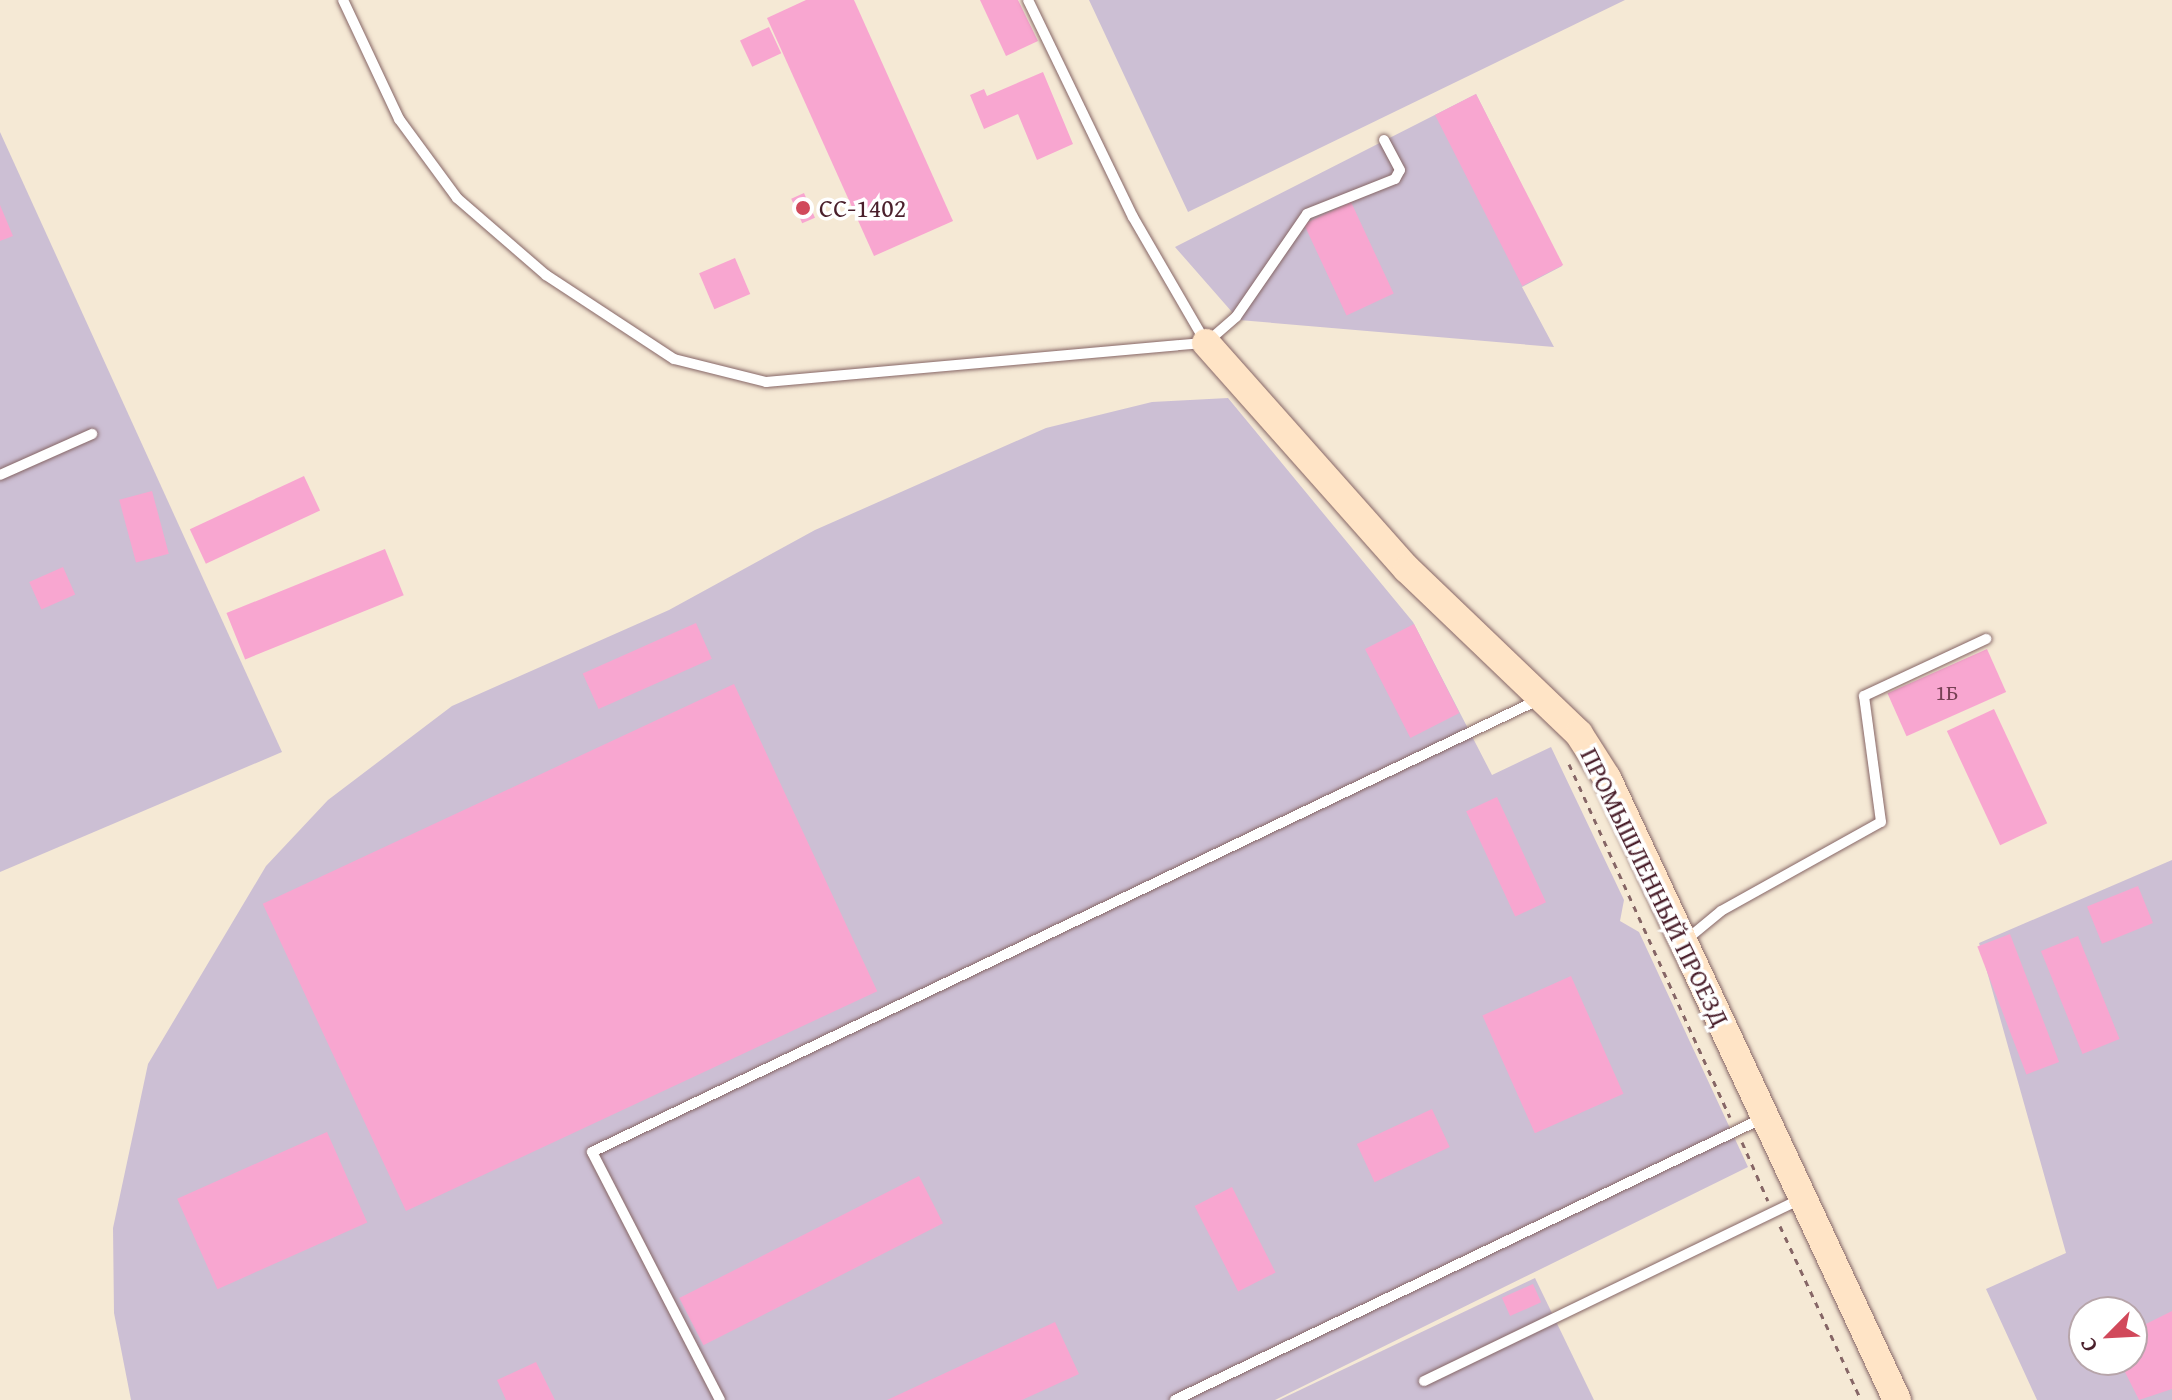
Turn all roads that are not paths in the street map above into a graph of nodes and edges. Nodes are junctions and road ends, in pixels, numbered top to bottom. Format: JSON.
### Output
{"nodes":[{"id":1,"x":343,"y":0,"type":"edge"},
{"id":2,"x":1028,"y":0,"type":"edge"},
{"id":3,"x":1384,"y":140,"type":"dead end"},
{"id":4,"x":1206,"y":343,"type":"junction"},
{"id":5,"x":92,"y":434,"type":"dead end"},
{"id":6,"x":0,"y":475,"type":"edge"},
{"id":7,"x":1986,"y":639,"type":"dead end"},
{"id":8,"x":1545,"y":696,"type":"junction"},
{"id":9,"x":1685,"y":941,"type":"junction"},
{"id":10,"x":1765,"y":1117,"type":"junction"},
{"id":11,"x":1802,"y":1199,"type":"junction"},
{"id":12,"x":1424,"y":1381,"type":"dead end"},
{"id":13,"x":720,"y":1400,"type":"edge"},
{"id":14,"x":1175,"y":1400,"type":"edge"},
{"id":15,"x":1897,"y":1400,"type":"edge"}],
"edges":[{"from":1,"to":4,"type":"lane"},
{"from":2,"to":4,"type":"lane"},
{"from":3,"to":4,"type":"lane"},
{"from":4,"to":8,"type":"street","name":"ПРОМЫШЛЕННЫЙ ПРОЕЗД"},
{"from":5,"to":6,"type":"lane"},
{"from":7,"to":9,"type":"lane"},
{"from":8,"to":9,"type":"street","name":"ПРОМЫШЛЕННЫЙ ПРОЕЗД"},
{"from":8,"to":13,"type":"lane"},
{"from":9,"to":10,"type":"street","name":"ПРОМЫШЛЕННЫЙ ПРОЕЗД"},
{"from":10,"to":11,"type":"street","name":"ПРОМЫШЛЕННЫЙ ПРОЕЗД"},
{"from":10,"to":14,"type":"lane"},
{"from":11,"to":12,"type":"lane"},
{"from":11,"to":15,"type":"street","name":"ПРОМЫШЛЕННЫЙ ПРОЕЗД"}]}
